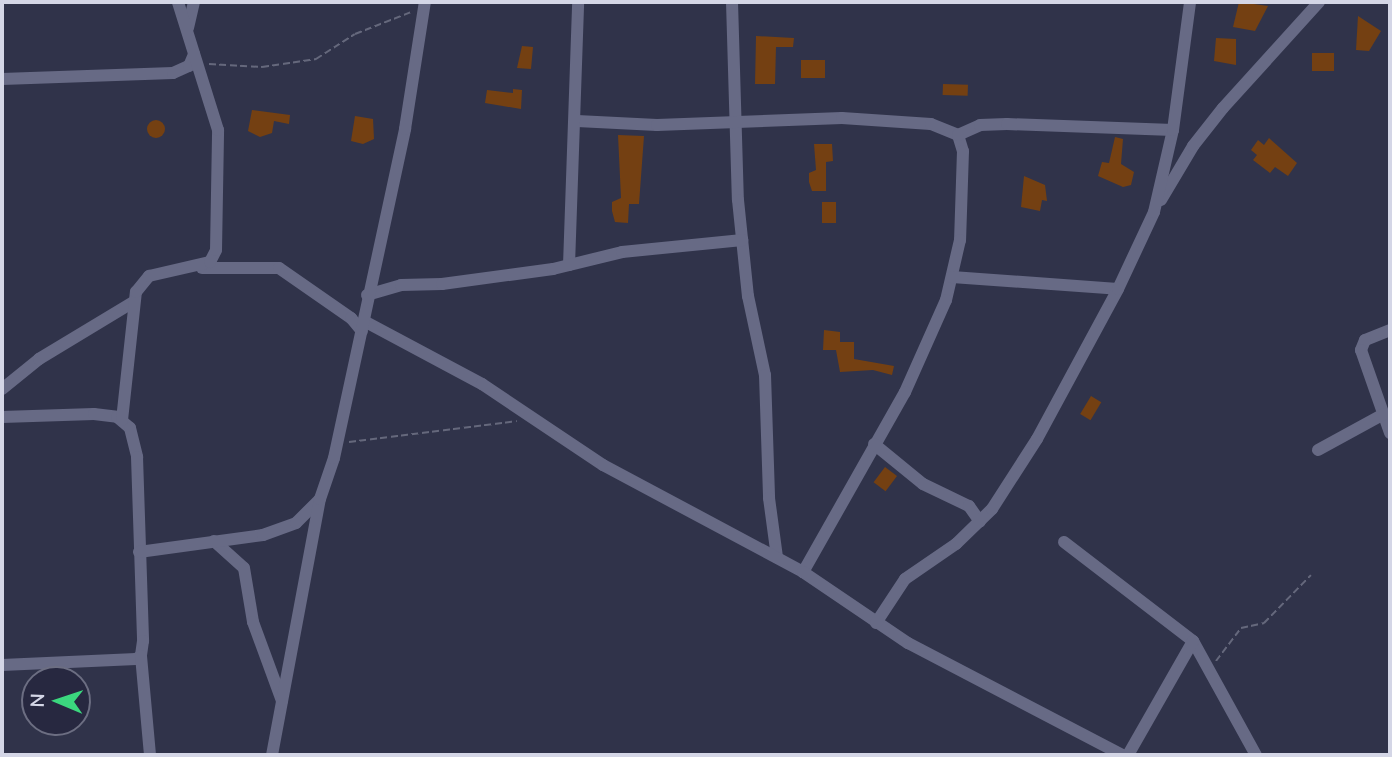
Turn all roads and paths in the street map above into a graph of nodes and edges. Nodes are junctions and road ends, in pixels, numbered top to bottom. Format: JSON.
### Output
{"nodes":[{"id":1,"x":178,"y":2,"type":"edge"},
{"id":2,"x":194,"y":2,"type":"edge"},
{"id":3,"x":578,"y":2,"type":"edge"},
{"id":4,"x":732,"y":2,"type":"edge"},
{"id":5,"x":1189,"y":2,"type":"edge"},
{"id":6,"x":1320,"y":2,"type":"edge"},
{"id":7,"x":425,"y":4,"type":"edge"},
{"id":8,"x":188,"y":28,"type":"junction"},
{"id":9,"x":196,"y":58,"type":"junction"},
{"id":10,"x":2,"y":79,"type":"edge"},
{"id":11,"x":734,"y":119,"type":"junction"},
{"id":12,"x":577,"y":121,"type":"junction"},
{"id":13,"x":1173,"y":130,"type":"junction"},
{"id":14,"x":958,"y":135,"type":"junction"},
{"id":15,"x":1154,"y":212,"type":"junction"},
{"id":16,"x":742,"y":240,"type":"junction"},
{"id":17,"x":569,"y":265,"type":"junction"},
{"id":18,"x":189,"y":268,"type":"junction"},
{"id":19,"x":952,"y":277,"type":"junction"},
{"id":20,"x":1118,"y":289,"type":"junction"},
{"id":21,"x":367,"y":295,"type":"junction"},
{"id":22,"x":132,"y":303,"type":"junction"},
{"id":23,"x":363,"y":326,"type":"junction"},
{"id":24,"x":1390,"y":330,"type":"edge"},
{"id":25,"x":2,"y":388,"type":"edge"},
{"id":26,"x":1384,"y":414,"type":"junction"},
{"id":27,"x":2,"y":417,"type":"edge"},
{"id":28,"x":533,"y":419,"type":"junction"},
{"id":29,"x":122,"y":420,"type":"junction"},
{"id":30,"x":1390,"y":433,"type":"edge"},
{"id":31,"x":338,"y":443,"type":"junction"},
{"id":32,"x":874,"y":444,"type":"junction"},
{"id":33,"x":1318,"y":450,"type":"dead end"},
{"id":34,"x":320,"y":499,"type":"junction"},
{"id":35,"x":980,"y":522,"type":"junction"},
{"id":36,"x":214,"y":541,"type":"junction"},
{"id":37,"x":1064,"y":542,"type":"dead end"},
{"id":38,"x":139,"y":552,"type":"junction"},
{"id":39,"x":777,"y":557,"type":"junction"},
{"id":40,"x":803,"y":572,"type":"junction"},
{"id":41,"x":1311,"y":575,"type":"dead end"},
{"id":42,"x":876,"y":623,"type":"junction"},
{"id":43,"x":1193,"y":641,"type":"junction"},
{"id":44,"x":141,"y":656,"type":"junction"},
{"id":45,"x":2,"y":665,"type":"edge"},
{"id":46,"x":1211,"y":668,"type":"junction"},
{"id":47,"x":282,"y":702,"type":"junction"},
{"id":48,"x":150,"y":755,"type":"edge"},
{"id":49,"x":272,"y":755,"type":"edge"},
{"id":50,"x":1122,"y":755,"type":"edge"},
{"id":51,"x":1128,"y":755,"type":"edge"},
{"id":52,"x":1256,"y":755,"type":"edge"}],
"edges":[{"from":1,"to":8,"type":"street"},
{"from":2,"to":8,"type":"street"},
{"from":3,"to":12,"type":"street"},
{"from":4,"to":11,"type":"street"},
{"from":5,"to":13,"type":"street"},
{"from":6,"to":15,"type":"street"},
{"from":7,"to":9,"type":"path"},
{"from":7,"to":21,"type":"street"},
{"from":8,"to":9,"type":"street"},
{"from":9,"to":10,"type":"street"},
{"from":9,"to":18,"type":"street"},
{"from":11,"to":12,"type":"street"},
{"from":11,"to":14,"type":"street"},
{"from":11,"to":16,"type":"street"},
{"from":12,"to":17,"type":"street"},
{"from":13,"to":14,"type":"street"},
{"from":13,"to":15,"type":"street"},
{"from":14,"to":19,"type":"street"},
{"from":15,"to":20,"type":"street"},
{"from":16,"to":17,"type":"street"},
{"from":16,"to":39,"type":"street"},
{"from":17,"to":21,"type":"street"},
{"from":18,"to":22,"type":"street"},
{"from":18,"to":23,"type":"street"},
{"from":19,"to":20,"type":"street"},
{"from":19,"to":32,"type":"street"},
{"from":20,"to":35,"type":"street"},
{"from":21,"to":23,"type":"street"},
{"from":22,"to":25,"type":"street"},
{"from":22,"to":29,"type":"street"},
{"from":23,"to":28,"type":"street"},
{"from":23,"to":31,"type":"street"},
{"from":24,"to":26,"type":"street"},
{"from":26,"to":30,"type":"street"},
{"from":26,"to":33,"type":"street"},
{"from":27,"to":29,"type":"street"},
{"from":28,"to":31,"type":"path"},
{"from":28,"to":39,"type":"street"},
{"from":29,"to":38,"type":"street"},
{"from":31,"to":34,"type":"street"},
{"from":32,"to":35,"type":"street"},
{"from":32,"to":40,"type":"street"},
{"from":34,"to":36,"type":"street"},
{"from":34,"to":47,"type":"street"},
{"from":35,"to":42,"type":"street"},
{"from":36,"to":38,"type":"street"},
{"from":36,"to":47,"type":"street"},
{"from":37,"to":43,"type":"street"},
{"from":38,"to":44,"type":"street"},
{"from":39,"to":40,"type":"street"},
{"from":40,"to":42,"type":"street"},
{"from":41,"to":46,"type":"path"},
{"from":42,"to":50,"type":"street"},
{"from":43,"to":46,"type":"street"},
{"from":43,"to":51,"type":"street"},
{"from":44,"to":45,"type":"street"},
{"from":44,"to":48,"type":"street"},
{"from":46,"to":52,"type":"street"},
{"from":47,"to":49,"type":"street"}]}
